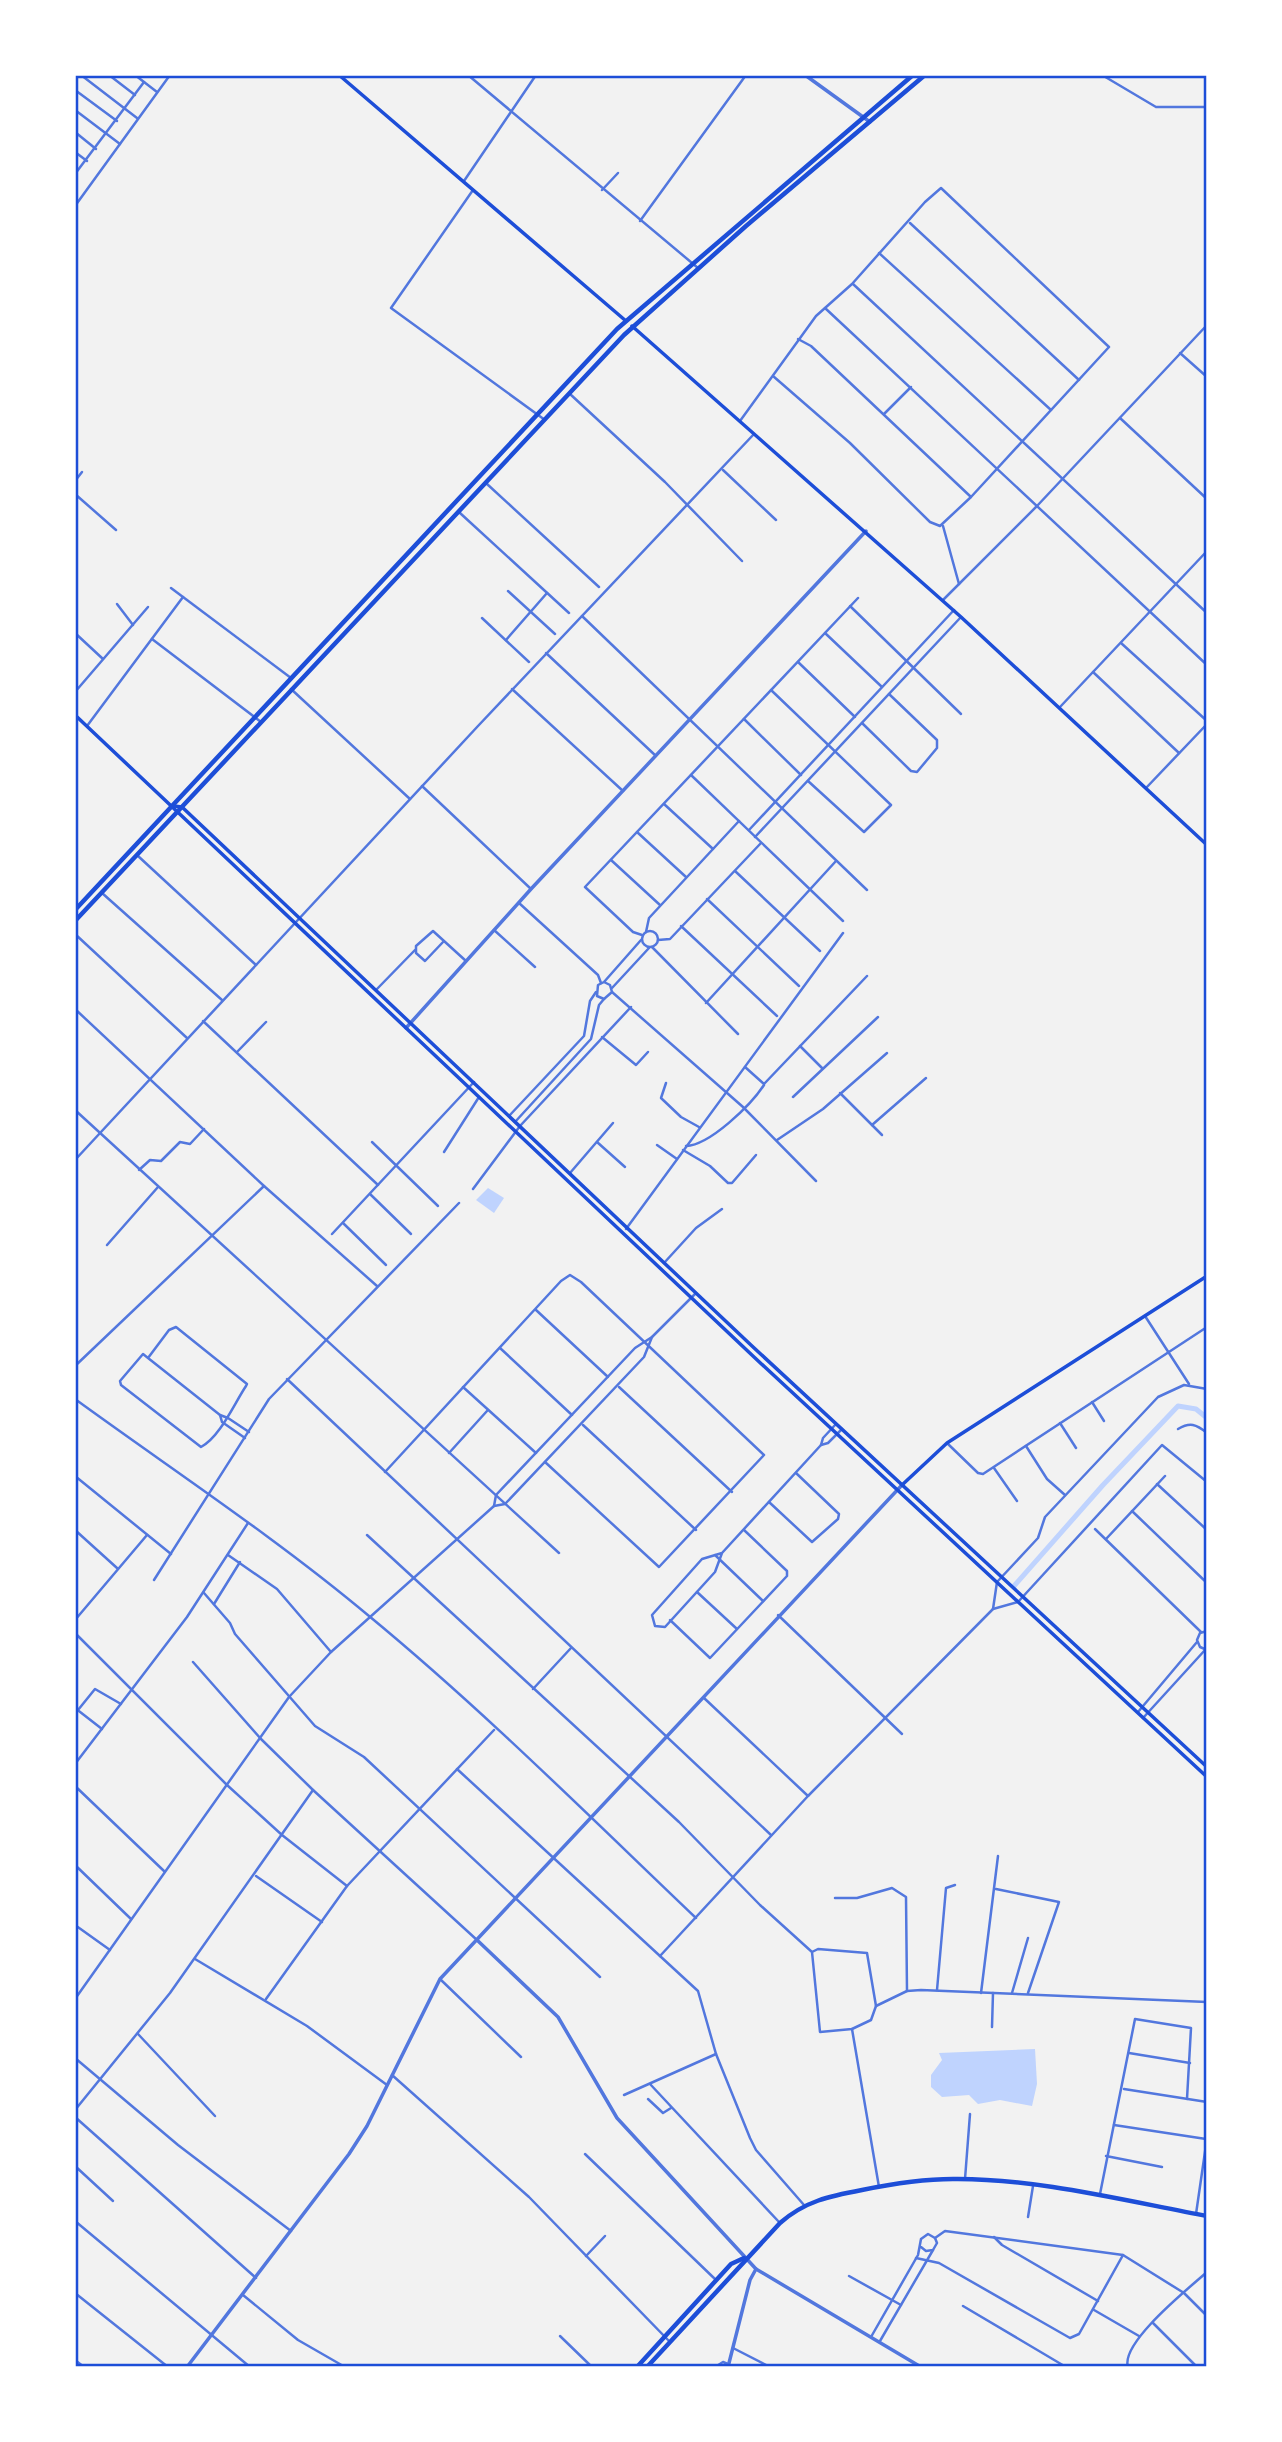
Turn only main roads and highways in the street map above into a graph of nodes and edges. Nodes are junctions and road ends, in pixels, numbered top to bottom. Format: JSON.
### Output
{"nodes":[{"id":1,"x":339,"y":75,"type":"edge"},
{"id":2,"x":913,"y":75,"type":"edge"},
{"id":3,"x":925,"y":75,"type":"edge"},
{"id":4,"x":626,"y":321,"type":"junction"},
{"id":5,"x":632,"y":326,"type":"junction"},
{"id":6,"x":76,"y":718,"type":"edge"},
{"id":7,"x":174,"y":806,"type":"junction"},
{"id":8,"x":182,"y":807,"type":"junction"},
{"id":9,"x":177,"y":813,"type":"junction"},
{"id":10,"x":1207,"y":845,"type":"edge"},
{"id":11,"x":75,"y":910,"type":"edge"},
{"id":12,"x":75,"y":921,"type":"edge"},
{"id":13,"x":509,"y":1116,"type":"junction"},
{"id":14,"x":504,"y":1121,"type":"junction"},
{"id":15,"x":515,"y":1122,"type":"junction"},
{"id":16,"x":510,"y":1127,"type":"junction"},
{"id":17,"x":1207,"y":1276,"type":"edge"},
{"id":18,"x":770,"y":1362,"type":"junction"},
{"id":19,"x":765,"y":1368,"type":"junction"},
{"id":20,"x":902,"y":1485,"type":"junction"},
{"id":21,"x":1207,"y":1767,"type":"edge"},
{"id":22,"x":1207,"y":1777,"type":"edge"},
{"id":23,"x":1207,"y":2216,"type":"edge"},
{"id":24,"x":745,"y":2257,"type":"junction"},
{"id":25,"x":636,"y":2367,"type":"edge"},
{"id":26,"x":647,"y":2367,"type":"edge"}],
"edges":[{"from":1,"to":4,"type":"main road"},
{"from":2,"to":4,"type":"main road"},
{"from":3,"to":5,"type":"main road"},
{"from":4,"to":7,"type":"main road"},
{"from":5,"to":8,"type":"main road"},
{"from":5,"to":10,"type":"main road"},
{"from":6,"to":7,"type":"main road"},
{"from":7,"to":8,"type":"main road"},
{"from":7,"to":9,"type":"main road"},
{"from":7,"to":11,"type":"main road"},
{"from":8,"to":9,"type":"main road"},
{"from":8,"to":13,"type":"main road"},
{"from":9,"to":12,"type":"main road"},
{"from":9,"to":14,"type":"main road"},
{"from":13,"to":14,"type":"main road"},
{"from":13,"to":15,"type":"main road"},
{"from":14,"to":16,"type":"main road"},
{"from":15,"to":16,"type":"main road"},
{"from":15,"to":18,"type":"main road"},
{"from":16,"to":19,"type":"main road"},
{"from":17,"to":20,"type":"main road"},
{"from":18,"to":19,"type":"main road"},
{"from":18,"to":20,"type":"main road"},
{"from":19,"to":22,"type":"main road"},
{"from":20,"to":21,"type":"main road"},
{"from":23,"to":24,"type":"main road"},
{"from":24,"to":25,"type":"main road"},
{"from":24,"to":26,"type":"main road"}]}
